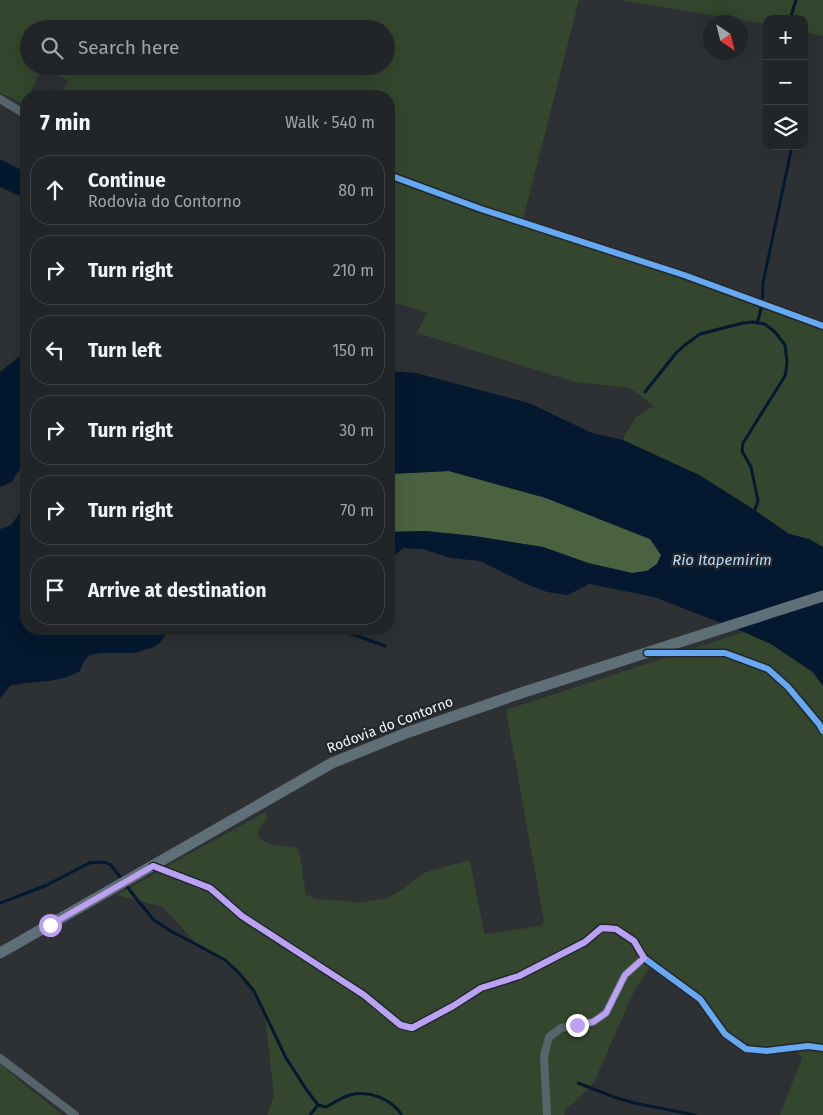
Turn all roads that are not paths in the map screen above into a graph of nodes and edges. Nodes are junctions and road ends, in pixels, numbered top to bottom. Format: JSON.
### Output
{"nodes":[{"id":1,"x":0,"y":99,"type":"edge"},
{"id":2,"x":20,"y":111,"type":"edge"},
{"id":3,"x":395,"y":177,"type":"edge"},
{"id":4,"x":823,"y":326,"type":"edge"},
{"id":5,"x":823,"y":596,"type":"edge"},
{"id":6,"x":647,"y":653,"type":"junction"},
{"id":7,"x":823,"y":731,"type":"edge"},
{"id":8,"x":153,"y":866,"type":"junction"},
{"id":9,"x":0,"y":953,"type":"edge"},
{"id":10,"x":644,"y":958,"type":"junction"},
{"id":11,"x":823,"y":1048,"type":"edge"},
{"id":12,"x":0,"y":1058,"type":"edge"},
{"id":13,"x":75,"y":1115,"type":"edge"},
{"id":14,"x":546,"y":1115,"type":"edge"}],
"edges":[{"from":1,"to":2,"type":"street"},
{"from":3,"to":4,"type":"street"},
{"from":5,"to":6,"type":"main road","name":"Rodovia do Contorno"},
{"from":6,"to":7,"type":"street"},
{"from":6,"to":8,"type":"main road","name":"Rodovia do Contorno"},
{"from":8,"to":9,"type":"main road","name":"Rodovia do Contorno"},
{"from":8,"to":10,"type":"street"},
{"from":10,"to":11,"type":"street"},
{"from":10,"to":14,"type":"street"},
{"from":12,"to":13,"type":"street"}]}
